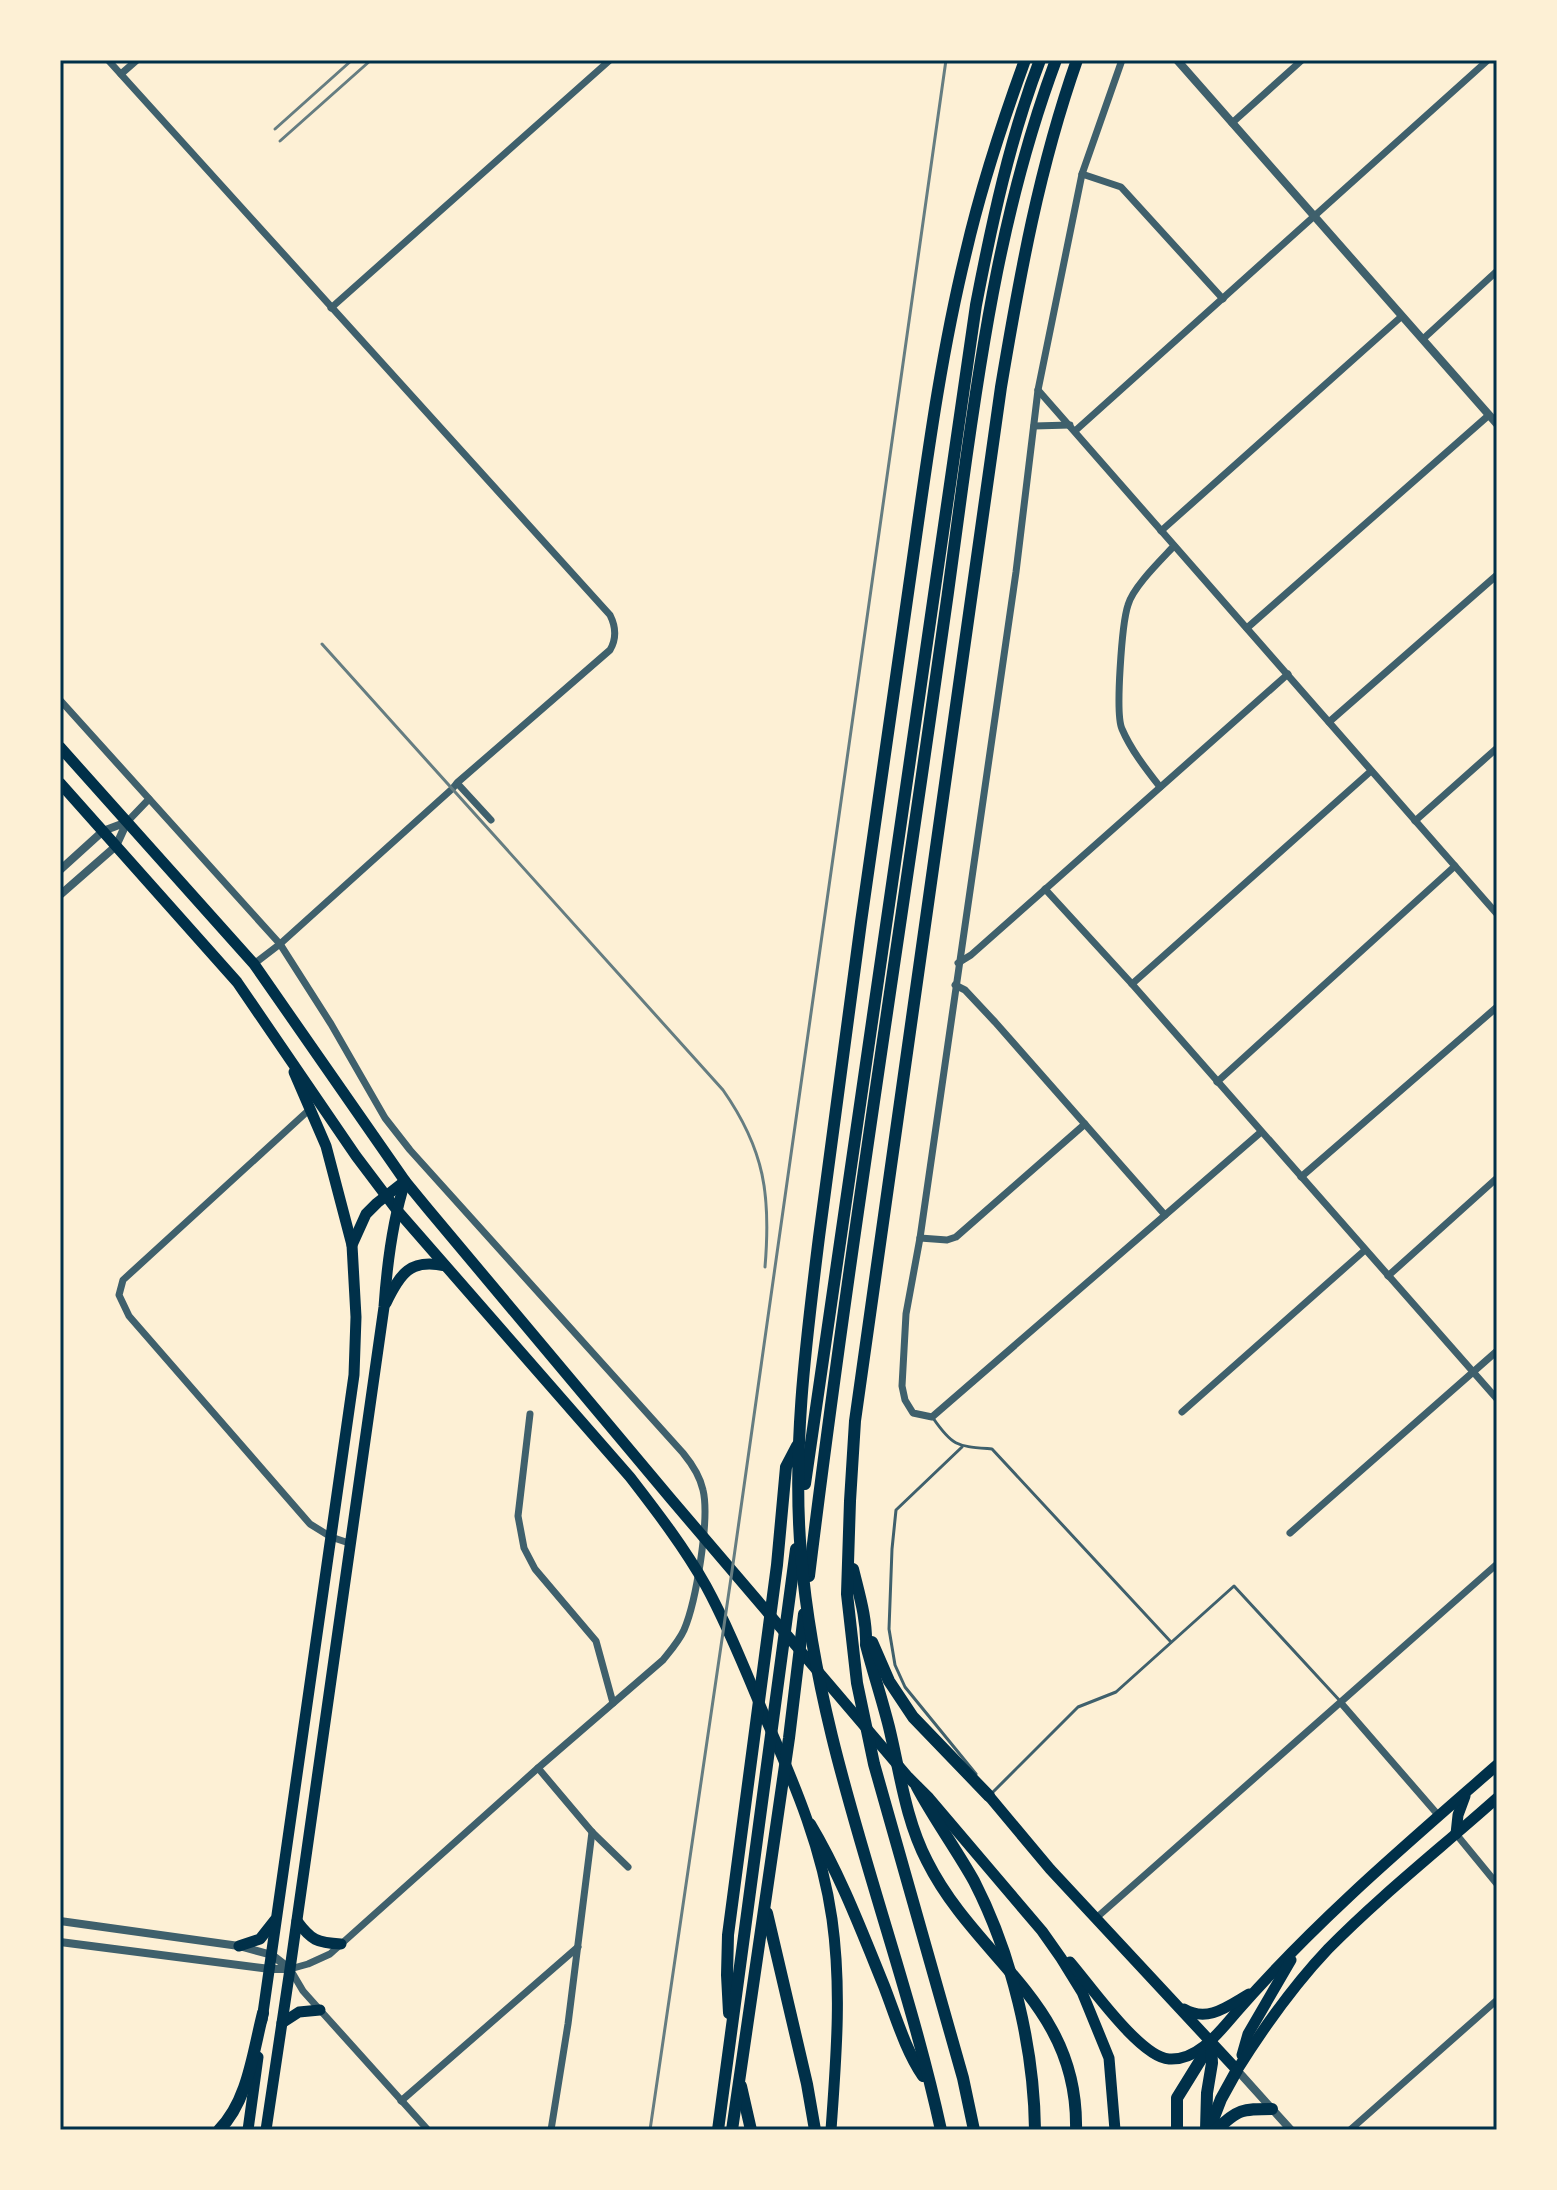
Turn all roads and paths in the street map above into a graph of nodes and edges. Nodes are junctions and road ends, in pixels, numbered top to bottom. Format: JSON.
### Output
{"nodes":[{"id":1,"x":108,"y":60,"type":"edge"},
{"id":2,"x":137,"y":60,"type":"edge"},
{"id":3,"x":610,"y":60,"type":"edge"},
{"id":4,"x":1025,"y":60,"type":"edge"},
{"id":5,"x":1040,"y":60,"type":"edge"},
{"id":6,"x":1056,"y":60,"type":"edge"},
{"id":7,"x":1077,"y":60,"type":"edge"},
{"id":8,"x":1122,"y":60,"type":"edge"},
{"id":9,"x":1177,"y":60,"type":"edge"},
{"id":10,"x":1302,"y":60,"type":"edge"},
{"id":11,"x":1488,"y":60,"type":"edge"},
{"id":12,"x":121,"y":74,"type":"junction"},
{"id":13,"x":1232,"y":123,"type":"junction"},
{"id":14,"x":1082,"y":174,"type":"junction"},
{"id":15,"x":1316,"y":217,"type":"junction"},
{"id":16,"x":1497,"y":271,"type":"edge"},
{"id":17,"x":1223,"y":299,"type":"junction"},
{"id":18,"x":331,"y":308,"type":"junction"},
{"id":19,"x":1402,"y":316,"type":"junction"},
{"id":20,"x":1423,"y":339,"type":"junction"},
{"id":21,"x":1038,"y":390,"type":"junction"},
{"id":22,"x":1489,"y":415,"type":"junction"},
{"id":23,"x":1497,"y":424,"type":"edge"},
{"id":24,"x":1034,"y":426,"type":"junction"},
{"id":25,"x":1072,"y":428,"type":"junction"},
{"id":26,"x":1161,"y":531,"type":"junction"},
{"id":27,"x":1174,"y":546,"type":"junction"},
{"id":28,"x":1497,"y":575,"type":"edge"},
{"id":29,"x":1247,"y":628,"type":"junction"},
{"id":30,"x":1288,"y":674,"type":"junction"},
{"id":31,"x":60,"y":700,"type":"edge"},
{"id":32,"x":1329,"y":722,"type":"junction"},
{"id":33,"x":60,"y":747,"type":"edge"},
{"id":34,"x":1497,"y":748,"type":"edge"},
{"id":35,"x":1371,"y":771,"type":"junction"},
{"id":36,"x":60,"y":783,"type":"edge"},
{"id":37,"x":457,"y":783,"type":"junction"},
{"id":38,"x":1160,"y":787,"type":"junction"},
{"id":39,"x":149,"y":799,"type":"junction"},
{"id":40,"x":491,"y":820,"type":"dead end"},
{"id":41,"x":1415,"y":821,"type":"junction"},
{"id":42,"x":127,"y":822,"type":"junction"},
{"id":43,"x":103,"y":831,"type":"junction"},
{"id":44,"x":116,"y":846,"type":"junction"},
{"id":45,"x":1455,"y":866,"type":"junction"},
{"id":46,"x":60,"y":870,"type":"edge"},
{"id":47,"x":1045,"y":889,"type":"junction"},
{"id":48,"x":60,"y":895,"type":"edge"},
{"id":49,"x":1497,"y":914,"type":"edge"},
{"id":50,"x":280,"y":944,"type":"junction"},
{"id":51,"x":958,"y":963,"type":"junction"},
{"id":52,"x":254,"y":964,"type":"junction"},
{"id":53,"x":1132,"y":984,"type":"junction"},
{"id":54,"x":955,"y":985,"type":"junction"},
{"id":55,"x":1497,"y":1007,"type":"edge"},
{"id":56,"x":284,"y":1050,"type":"junction"},
{"id":57,"x":1217,"y":1082,"type":"junction"},
{"id":58,"x":310,"y":1109,"type":"junction"},
{"id":59,"x":1085,"y":1124,"type":"junction"},
{"id":60,"x":1261,"y":1132,"type":"junction"},
{"id":61,"x":1301,"y":1177,"type":"junction"},
{"id":62,"x":1497,"y":1178,"type":"edge"},
{"id":63,"x":405,"y":1181,"type":"junction"},
{"id":64,"x":385,"y":1196,"type":"junction"},
{"id":65,"x":396,"y":1209,"type":"junction"},
{"id":66,"x":1165,"y":1215,"type":"junction"},
{"id":67,"x":920,"y":1238,"type":"junction"},
{"id":68,"x":352,"y":1245,"type":"junction"},
{"id":69,"x":1365,"y":1250,"type":"junction"},
{"id":70,"x":845,"y":1253,"type":"junction"},
{"id":71,"x":446,"y":1266,"type":"junction"},
{"id":72,"x":1388,"y":1276,"type":"junction"},
{"id":73,"x":384,"y":1307,"type":"junction"},
{"id":74,"x":1497,"y":1351,"type":"edge"},
{"id":75,"x":1473,"y":1372,"type":"junction"},
{"id":76,"x":1497,"y":1399,"type":"edge"},
{"id":77,"x":1182,"y":1412,"type":"dead end"},
{"id":78,"x":530,"y":1414,"type":"dead end"},
{"id":79,"x":932,"y":1417,"type":"junction"},
{"id":80,"x":799,"y":1441,"type":"junction"},
{"id":81,"x":962,"y":1447,"type":"junction"},
{"id":82,"x":1290,"y":1533,"type":"dead end"},
{"id":83,"x":331,"y":1537,"type":"junction"},
{"id":84,"x":349,"y":1543,"type":"junction"},
{"id":85,"x":849,"y":1555,"type":"junction"},
{"id":86,"x":1497,"y":1564,"type":"edge"},
{"id":87,"x":866,"y":1633,"type":"junction"},
{"id":88,"x":1171,"y":1642,"type":"junction"},
{"id":89,"x":613,"y":1703,"type":"junction"},
{"id":90,"x":1341,"y":1703,"type":"junction"},
{"id":91,"x":1497,"y":1765,"type":"edge"},
{"id":92,"x":538,"y":1768,"type":"junction"},
{"id":93,"x":749,"y":1775,"type":"junction"},
{"id":94,"x":912,"y":1782,"type":"junction"},
{"id":95,"x":1466,"y":1792,"type":"junction"},
{"id":96,"x":989,"y":1796,"type":"junction"},
{"id":97,"x":1497,"y":1798,"type":"edge"},
{"id":98,"x":1439,"y":1816,"type":"junction"},
{"id":99,"x":810,"y":1824,"type":"junction"},
{"id":100,"x":592,"y":1832,"type":"junction"},
{"id":101,"x":1456,"y":1834,"type":"junction"},
{"id":102,"x":628,"y":1867,"type":"dead end"},
{"id":103,"x":1497,"y":1884,"type":"edge"},
{"id":104,"x":278,"y":1916,"type":"junction"},
{"id":105,"x":1095,"y":1919,"type":"junction"},
{"id":106,"x":60,"y":1921,"type":"edge"},
{"id":107,"x":297,"y":1921,"type":"junction"},
{"id":108,"x":1305,"y":1938,"type":"junction"},
{"id":109,"x":60,"y":1942,"type":"edge"},
{"id":110,"x":341,"y":1944,"type":"junction"},
{"id":111,"x":239,"y":1946,"type":"junction"},
{"id":112,"x":578,"y":1947,"type":"junction"},
{"id":113,"x":1057,"y":1952,"type":"junction"},
{"id":114,"x":272,"y":1955,"type":"junction"},
{"id":115,"x":270,"y":1969,"type":"junction"},
{"id":116,"x":290,"y":1969,"type":"junction"},
{"id":117,"x":1256,"y":1989,"type":"junction"},
{"id":118,"x":1497,"y":2000,"type":"edge"},
{"id":119,"x":1177,"y":2006,"type":"junction"},
{"id":120,"x":320,"y":2010,"type":"junction"},
{"id":121,"x":263,"y":2013,"type":"junction"},
{"id":122,"x":282,"y":2023,"type":"junction"},
{"id":123,"x":1211,"y":2043,"type":"junction"},
{"id":124,"x":1237,"y":2070,"type":"junction"},
{"id":125,"x":930,"y":2085,"type":"junction"},
{"id":126,"x":1177,"y":2098,"type":"junction"},
{"id":127,"x":401,"y":2101,"type":"junction"},
{"id":128,"x":1272,"y":2109,"type":"junction"},
{"id":129,"x":219,"y":2130,"type":"edge"},
{"id":130,"x":248,"y":2130,"type":"edge"},
{"id":131,"x":266,"y":2130,"type":"edge"},
{"id":132,"x":428,"y":2130,"type":"edge"},
{"id":133,"x":551,"y":2130,"type":"edge"},
{"id":134,"x":718,"y":2130,"type":"edge"},
{"id":135,"x":732,"y":2130,"type":"edge"},
{"id":136,"x":751,"y":2130,"type":"edge"},
{"id":137,"x":815,"y":2130,"type":"edge"},
{"id":138,"x":831,"y":2130,"type":"edge"},
{"id":139,"x":941,"y":2130,"type":"edge"},
{"id":140,"x":974,"y":2130,"type":"edge"},
{"id":141,"x":1035,"y":2130,"type":"edge"},
{"id":142,"x":1076,"y":2130,"type":"edge"},
{"id":143,"x":1115,"y":2130,"type":"edge"},
{"id":144,"x":1167,"y":2130,"type":"edge"},
{"id":145,"x":1177,"y":2130,"type":"edge"},
{"id":146,"x":1208,"y":2130,"type":"edge"},
{"id":147,"x":1216,"y":2130,"type":"edge"},
{"id":148,"x":1291,"y":2130,"type":"edge"},
{"id":149,"x":1350,"y":2130,"type":"edge"}],
"edges":[{"from":1,"to":12,"type":"street"},
{"from":2,"to":12,"type":"street"},
{"from":3,"to":18,"type":"street"},
{"from":4,"to":80,"type":"highway"},
{"from":5,"to":70,"type":"highway"},
{"from":6,"to":70,"type":"highway"},
{"from":7,"to":85,"type":"highway"},
{"from":8,"to":14,"type":"street"},
{"from":9,"to":13,"type":"street"},
{"from":10,"to":13,"type":"street"},
{"from":11,"to":15,"type":"street"},
{"from":12,"to":18,"type":"street"},
{"from":13,"to":15,"type":"street"},
{"from":14,"to":17,"type":"street"},
{"from":14,"to":21,"type":"street"},
{"from":15,"to":17,"type":"street"},
{"from":15,"to":19,"type":"street"},
{"from":16,"to":20,"type":"street"},
{"from":17,"to":25,"type":"street"},
{"from":18,"to":37,"type":"street"},
{"from":19,"to":20,"type":"street"},
{"from":19,"to":26,"type":"street"},
{"from":20,"to":22,"type":"street"},
{"from":21,"to":24,"type":"street"},
{"from":21,"to":25,"type":"street"},
{"from":22,"to":23,"type":"street"},
{"from":22,"to":29,"type":"street"},
{"from":24,"to":25,"type":"street"},
{"from":24,"to":51,"type":"street"},
{"from":25,"to":26,"type":"street"},
{"from":26,"to":27,"type":"street"},
{"from":27,"to":29,"type":"street"},
{"from":27,"to":38,"type":"street"},
{"from":28,"to":32,"type":"street"},
{"from":29,"to":30,"type":"street"},
{"from":30,"to":32,"type":"street"},
{"from":30,"to":38,"type":"street"},
{"from":31,"to":39,"type":"street"},
{"from":32,"to":35,"type":"street"},
{"from":33,"to":42,"type":"main road"},
{"from":34,"to":41,"type":"street"},
{"from":35,"to":41,"type":"street"},
{"from":35,"to":53,"type":"street"},
{"from":36,"to":43,"type":"main road"},
{"from":37,"to":40,"type":"street"},
{"from":37,"to":50,"type":"street"},
{"from":38,"to":47,"type":"street"},
{"from":39,"to":42,"type":"street"},
{"from":39,"to":50,"type":"street"},
{"from":41,"to":45,"type":"street"},
{"from":42,"to":43,"type":"street"},
{"from":42,"to":44,"type":"street"},
{"from":42,"to":52,"type":"main road"},
{"from":43,"to":44,"type":"main road"},
{"from":43,"to":46,"type":"street"},
{"from":44,"to":48,"type":"street"},
{"from":44,"to":56,"type":"main road"},
{"from":45,"to":49,"type":"street"},
{"from":45,"to":57,"type":"street"},
{"from":47,"to":51,"type":"street"},
{"from":47,"to":53,"type":"street"},
{"from":50,"to":52,"type":"street"},
{"from":50,"to":89,"type":"street"},
{"from":51,"to":54,"type":"street"},
{"from":52,"to":63,"type":"main road"},
{"from":53,"to":57,"type":"street"},
{"from":54,"to":59,"type":"street"},
{"from":54,"to":67,"type":"street"},
{"from":55,"to":61,"type":"street"},
{"from":56,"to":58,"type":"main road"},
{"from":56,"to":64,"type":"main road"},
{"from":57,"to":60,"type":"street"},
{"from":58,"to":68,"type":"main road"},
{"from":58,"to":83,"type":"street"},
{"from":59,"to":66,"type":"street"},
{"from":59,"to":67,"type":"street"},
{"from":60,"to":61,"type":"street"},
{"from":60,"to":66,"type":"street"},
{"from":61,"to":69,"type":"street"},
{"from":62,"to":72,"type":"street"},
{"from":63,"to":64,"type":"main road"},
{"from":63,"to":65,"type":"main road"},
{"from":63,"to":94,"type":"main road"},
{"from":64,"to":65,"type":"main road"},
{"from":64,"to":68,"type":"main road"},
{"from":65,"to":71,"type":"main road"},
{"from":65,"to":73,"type":"main road"},
{"from":66,"to":79,"type":"street"},
{"from":67,"to":79,"type":"street"},
{"from":68,"to":83,"type":"main road"},
{"from":69,"to":72,"type":"street"},
{"from":69,"to":77,"type":"street"},
{"from":70,"to":134,"type":"highway"},
{"from":70,"to":135,"type":"highway"},
{"from":71,"to":73,"type":"main road"},
{"from":71,"to":99,"type":"main road"},
{"from":72,"to":75,"type":"street"},
{"from":73,"to":84,"type":"main road"},
{"from":74,"to":75,"type":"street"},
{"from":75,"to":76,"type":"street"},
{"from":75,"to":82,"type":"street"},
{"from":78,"to":89,"type":"street"},
{"from":79,"to":81,"type":"lane"},
{"from":80,"to":93,"type":"highway"},
{"from":80,"to":125,"type":"highway"},
{"from":81,"to":88,"type":"lane"},
{"from":81,"to":96,"type":"lane"},
{"from":83,"to":84,"type":"street"},
{"from":83,"to":104,"type":"main road"},
{"from":84,"to":107,"type":"main road"},
{"from":85,"to":87,"type":"highway"},
{"from":85,"to":140,"type":"highway"},
{"from":86,"to":90,"type":"street"},
{"from":87,"to":96,"type":"highway"},
{"from":87,"to":142,"type":"highway"},
{"from":88,"to":90,"type":"lane"},
{"from":88,"to":96,"type":"lane"},
{"from":89,"to":92,"type":"street"},
{"from":90,"to":98,"type":"street"},
{"from":90,"to":105,"type":"street"},
{"from":91,"to":95,"type":"main road"},
{"from":92,"to":100,"type":"street"},
{"from":92,"to":110,"type":"street"},
{"from":93,"to":136,"type":"highway"},
{"from":93,"to":137,"type":"highway"},
{"from":94,"to":113,"type":"main road"},
{"from":94,"to":141,"type":"highway"},
{"from":95,"to":98,"type":"main road"},
{"from":95,"to":101,"type":"main road"},
{"from":96,"to":105,"type":"main road"},
{"from":97,"to":101,"type":"main road"},
{"from":98,"to":108,"type":"main road"},
{"from":99,"to":125,"type":"highway"},
{"from":99,"to":138,"type":"main road"},
{"from":100,"to":102,"type":"street"},
{"from":100,"to":112,"type":"street"},
{"from":101,"to":103,"type":"street"},
{"from":101,"to":124,"type":"main road"},
{"from":104,"to":111,"type":"main road"},
{"from":104,"to":114,"type":"main road"},
{"from":105,"to":119,"type":"main road"},
{"from":106,"to":111,"type":"street"},
{"from":107,"to":110,"type":"main road"},
{"from":107,"to":116,"type":"main road"},
{"from":108,"to":117,"type":"main road"},
{"from":108,"to":124,"type":"main road"},
{"from":109,"to":115,"type":"street"},
{"from":110,"to":116,"type":"street"},
{"from":111,"to":114,"type":"street"},
{"from":112,"to":127,"type":"street"},
{"from":112,"to":133,"type":"street"},
{"from":113,"to":123,"type":"main road"},
{"from":113,"to":143,"type":"main road"},
{"from":114,"to":115,"type":"main road"},
{"from":114,"to":116,"type":"street"},
{"from":115,"to":116,"type":"street"},
{"from":115,"to":121,"type":"main road"},
{"from":116,"to":120,"type":"street"},
{"from":116,"to":122,"type":"main road"},
{"from":117,"to":119,"type":"main road"},
{"from":117,"to":123,"type":"main road"},
{"from":118,"to":149,"type":"street"},
{"from":119,"to":123,"type":"main road"},
{"from":120,"to":122,"type":"main road"},
{"from":120,"to":127,"type":"street"},
{"from":121,"to":129,"type":"highway"},
{"from":121,"to":130,"type":"main road"},
{"from":122,"to":131,"type":"main road"},
{"from":123,"to":124,"type":"main road"},
{"from":123,"to":126,"type":"highway"},
{"from":123,"to":146,"type":"highway"},
{"from":124,"to":128,"type":"street"},
{"from":124,"to":146,"type":"highway"},
{"from":125,"to":139,"type":"highway"},
{"from":126,"to":144,"type":"highway"},
{"from":126,"to":145,"type":"highway"},
{"from":127,"to":132,"type":"street"},
{"from":128,"to":147,"type":"highway"},
{"from":128,"to":148,"type":"street"}]}
